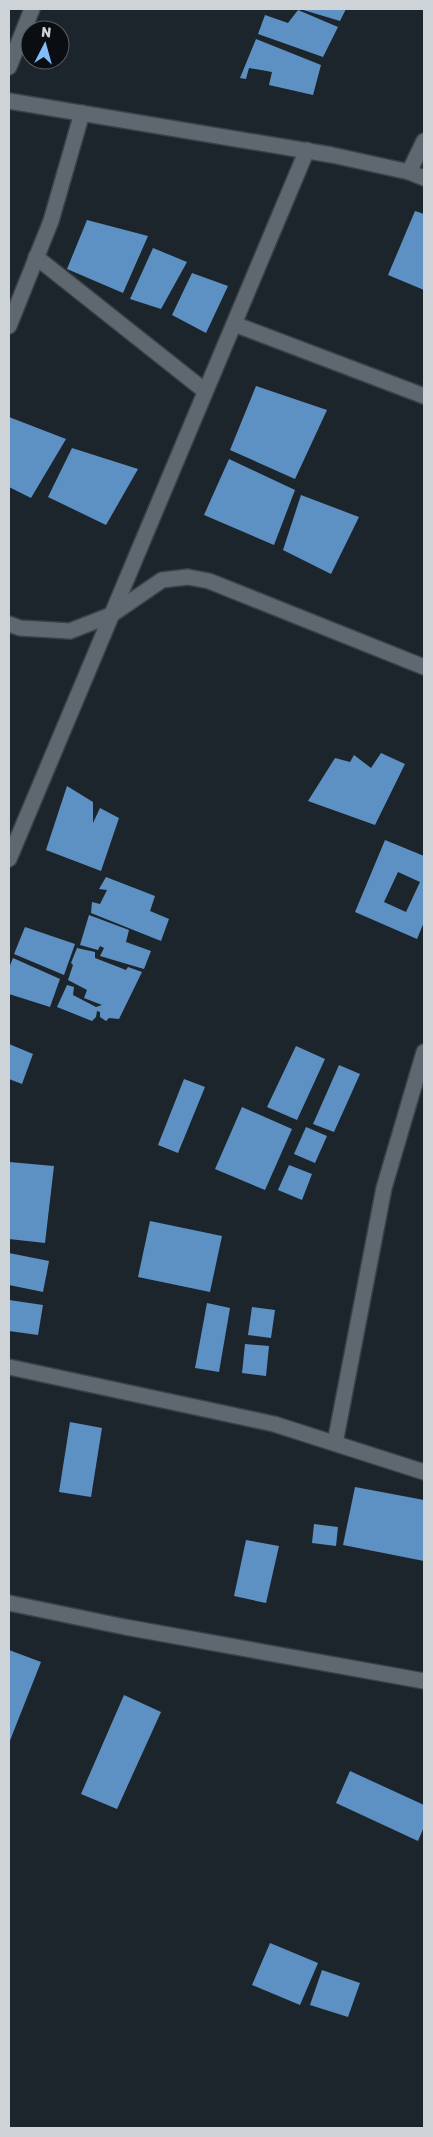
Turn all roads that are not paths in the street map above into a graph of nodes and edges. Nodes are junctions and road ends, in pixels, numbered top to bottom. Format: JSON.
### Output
{"nodes":[{"id":1,"x":32,"y":9,"type":"edge"},
{"id":2,"x":9,"y":67,"type":"edge"},
{"id":3,"x":9,"y":101,"type":"edge"},
{"id":4,"x":82,"y":113,"type":"junction"},
{"id":5,"x":424,"y":141,"type":"edge"},
{"id":6,"x":307,"y":150,"type":"junction"},
{"id":7,"x":409,"y":172,"type":"junction"},
{"id":8,"x":424,"y":178,"type":"edge"},
{"id":9,"x":36,"y":257,"type":"junction"},
{"id":10,"x":234,"y":324,"type":"junction"},
{"id":11,"x":9,"y":326,"type":"edge"},
{"id":12,"x":205,"y":391,"type":"junction"},
{"id":13,"x":424,"y":396,"type":"edge"},
{"id":14,"x":111,"y":615,"type":"junction"},
{"id":15,"x":9,"y":624,"type":"edge"},
{"id":16,"x":424,"y":666,"type":"edge"},
{"id":17,"x":9,"y":859,"type":"edge"},
{"id":18,"x":424,"y":1052,"type":"edge"},
{"id":19,"x":9,"y":1367,"type":"edge"},
{"id":20,"x":334,"y":1443,"type":"junction"},
{"id":21,"x":424,"y":1472,"type":"edge"},
{"id":22,"x":9,"y":1603,"type":"edge"},
{"id":23,"x":424,"y":1680,"type":"edge"}],
"edges":[{"from":1,"to":2,"type":"street"},
{"from":3,"to":4,"type":"street"},
{"from":4,"to":6,"type":"street"},
{"from":4,"to":9,"type":"street"},
{"from":5,"to":7,"type":"street"},
{"from":6,"to":7,"type":"street"},
{"from":6,"to":10,"type":"street"},
{"from":7,"to":8,"type":"street"},
{"from":9,"to":11,"type":"street"},
{"from":9,"to":12,"type":"street"},
{"from":10,"to":12,"type":"street"},
{"from":10,"to":13,"type":"street"},
{"from":12,"to":14,"type":"street"},
{"from":14,"to":15,"type":"street"},
{"from":14,"to":16,"type":"street"},
{"from":14,"to":17,"type":"street"},
{"from":18,"to":20,"type":"street"},
{"from":19,"to":20,"type":"street"},
{"from":20,"to":21,"type":"street"},
{"from":22,"to":23,"type":"street"}]}
